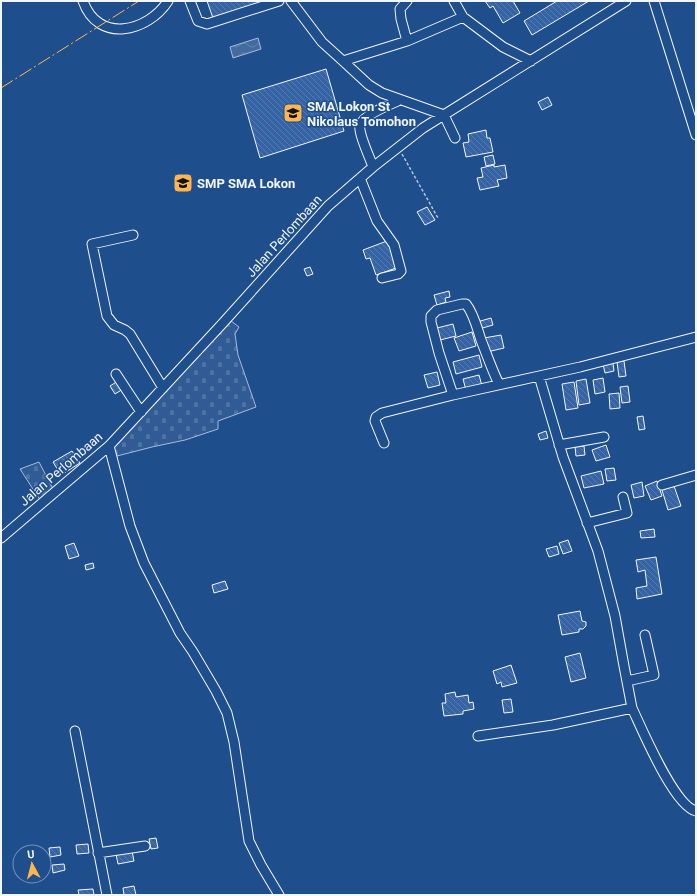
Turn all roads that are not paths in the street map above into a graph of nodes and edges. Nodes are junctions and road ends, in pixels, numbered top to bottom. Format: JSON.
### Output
{"nodes":[{"id":1,"x":83,"y":1,"type":"edge"},
{"id":2,"x":168,"y":1,"type":"edge"},
{"id":3,"x":190,"y":1,"type":"edge"},
{"id":4,"x":279,"y":1,"type":"edge"},
{"id":5,"x":291,"y":1,"type":"edge"},
{"id":6,"x":407,"y":1,"type":"edge"},
{"id":7,"x":454,"y":1,"type":"edge"},
{"id":8,"x":654,"y":1,"type":"edge"},
{"id":9,"x":623,"y":2,"type":"edge"},
{"id":10,"x":463,"y":17,"type":"junction"},
{"id":11,"x":407,"y":41,"type":"junction"},
{"id":12,"x":342,"y":60,"type":"junction"},
{"id":13,"x":531,"y":61,"type":"junction"},
{"id":14,"x":400,"y":100,"type":"junction"},
{"id":15,"x":444,"y":114,"type":"junction"},
{"id":16,"x":696,"y":135,"type":"edge"},
{"id":17,"x":455,"y":138,"type":"dead end"},
{"id":18,"x":373,"y":167,"type":"junction"},
{"id":19,"x":360,"y":178,"type":"junction"},
{"id":20,"x":133,"y":236,"type":"dead end"},
{"id":21,"x":382,"y":278,"type":"dead end"},
{"id":22,"x":696,"y":337,"type":"edge"},
{"id":23,"x":116,"y":374,"type":"dead end"},
{"id":24,"x":539,"y":376,"type":"junction"},
{"id":25,"x":499,"y":384,"type":"junction"},
{"id":26,"x":164,"y":388,"type":"junction"},
{"id":27,"x":453,"y":395,"type":"junction"},
{"id":28,"x":141,"y":412,"type":"junction"},
{"id":29,"x":604,"y":437,"type":"dead end"},
{"id":30,"x":384,"y":443,"type":"dead end"},
{"id":31,"x":559,"y":445,"type":"junction"},
{"id":32,"x":109,"y":446,"type":"junction"},
{"id":33,"x":696,"y":475,"type":"edge"},
{"id":34,"x":662,"y":485,"type":"dead end"},
{"id":35,"x":623,"y":497,"type":"dead end"},
{"id":36,"x":587,"y":522,"type":"junction"},
{"id":37,"x":1,"y":538,"type":"edge"},
{"id":38,"x":645,"y":635,"type":"dead end"},
{"id":39,"x":627,"y":681,"type":"junction"},
{"id":40,"x":632,"y":708,"type":"junction"},
{"id":41,"x":75,"y":731,"type":"dead end"},
{"id":42,"x":478,"y":736,"type":"dead end"},
{"id":43,"x":696,"y":811,"type":"edge"},
{"id":44,"x":145,"y":846,"type":"dead end"},
{"id":45,"x":98,"y":853,"type":"junction"},
{"id":46,"x":107,"y":895,"type":"edge"},
{"id":47,"x":279,"y":895,"type":"edge"}],
"edges":[{"from":1,"to":2,"type":"street"},
{"from":3,"to":4,"type":"street"},
{"from":5,"to":12,"type":"street"},
{"from":6,"to":11,"type":"street"},
{"from":7,"to":10,"type":"street"},
{"from":8,"to":16,"type":"street"},
{"from":9,"to":13,"type":"street","name":"Jalan Perlombaan"},
{"from":10,"to":11,"type":"street"},
{"from":10,"to":13,"type":"street"},
{"from":11,"to":12,"type":"street"},
{"from":12,"to":14,"type":"street"},
{"from":13,"to":15,"type":"street","name":"Jalan Perlombaan"},
{"from":14,"to":15,"type":"street"},
{"from":14,"to":18,"type":"street"},
{"from":15,"to":17,"type":"street"},
{"from":15,"to":18,"type":"street","name":"Jalan Perlombaan"},
{"from":18,"to":19,"type":"street","name":"Jalan Perlombaan"},
{"from":19,"to":21,"type":"street"},
{"from":19,"to":26,"type":"street","name":"Jalan Perlombaan"},
{"from":20,"to":26,"type":"street"},
{"from":22,"to":24,"type":"street"},
{"from":23,"to":28,"type":"street"},
{"from":24,"to":25,"type":"street"},
{"from":24,"to":31,"type":"street"},
{"from":25,"to":27,"type":"street"},
{"from":25,"to":27,"type":"street"},
{"from":26,"to":28,"type":"street","name":"Jalan Perlombaan"},
{"from":27,"to":30,"type":"street"},
{"from":28,"to":32,"type":"street","name":"Jalan Perlombaan"},
{"from":29,"to":31,"type":"street"},
{"from":31,"to":36,"type":"street"},
{"from":32,"to":37,"type":"street","name":"Jalan Perlombaan"},
{"from":32,"to":47,"type":"street"},
{"from":33,"to":34,"type":"street"},
{"from":35,"to":36,"type":"street"},
{"from":36,"to":39,"type":"street"},
{"from":38,"to":39,"type":"street"},
{"from":39,"to":40,"type":"street"},
{"from":40,"to":42,"type":"street"},
{"from":40,"to":43,"type":"street"},
{"from":41,"to":45,"type":"street"},
{"from":44,"to":45,"type":"street"},
{"from":45,"to":46,"type":"street"}]}
